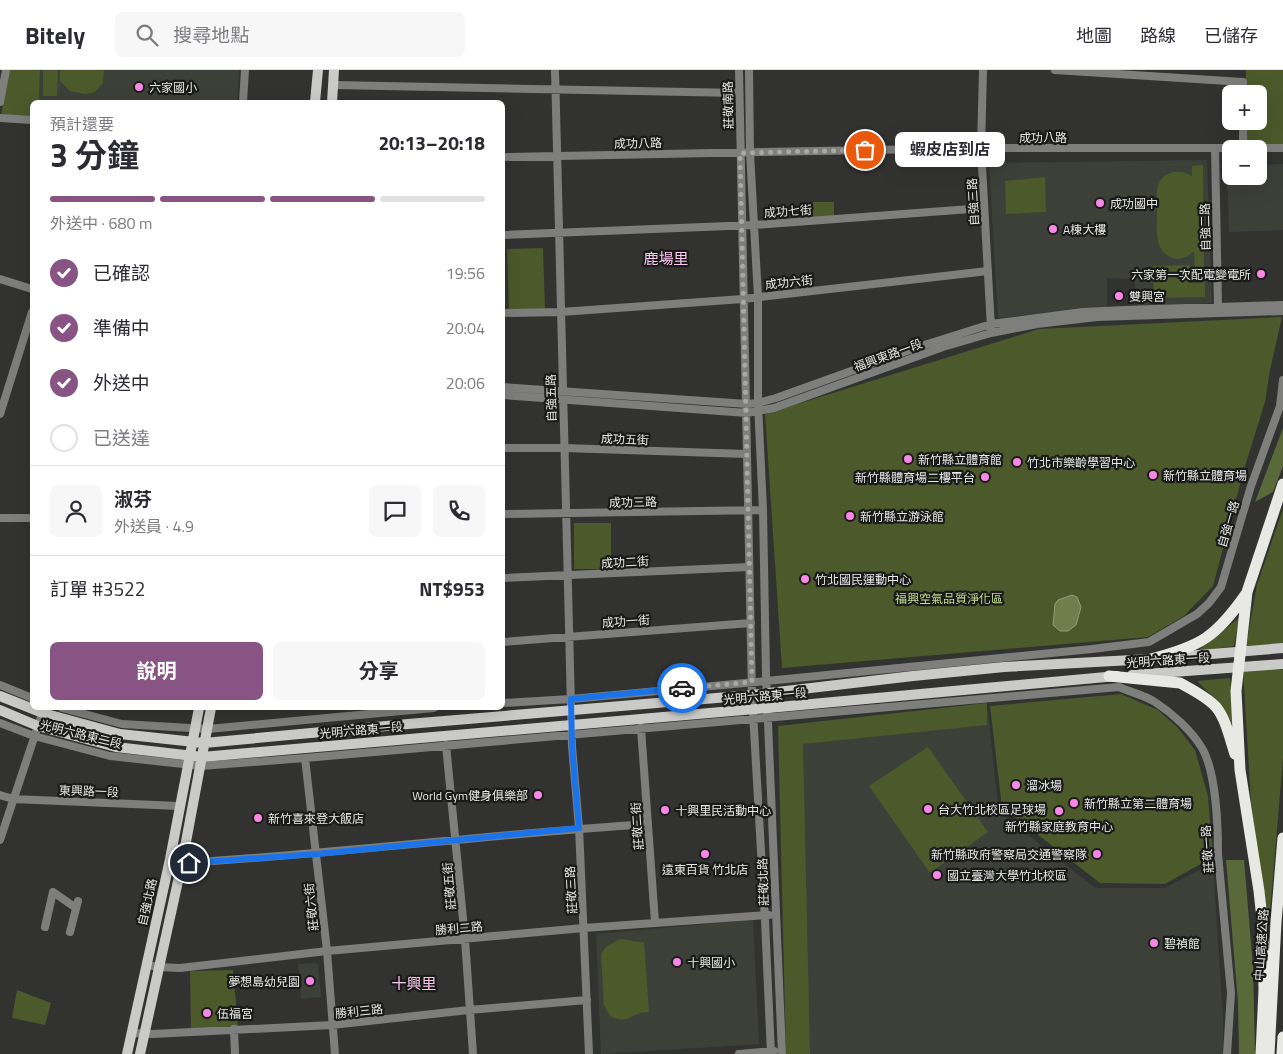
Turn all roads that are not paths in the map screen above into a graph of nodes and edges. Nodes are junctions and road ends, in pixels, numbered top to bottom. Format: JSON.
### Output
{"nodes":[{"id":1,"x":6,"y":70,"type":"edge"},
{"id":2,"x":245,"y":70,"type":"edge"},
{"id":3,"x":318,"y":70,"type":"edge"},
{"id":4,"x":334,"y":70,"type":"edge"},
{"id":5,"x":555,"y":70,"type":"edge"},
{"id":6,"x":739,"y":70,"type":"edge"},
{"id":7,"x":749,"y":70,"type":"edge"},
{"id":8,"x":983,"y":70,"type":"edge"},
{"id":9,"x":1055,"y":70,"type":"edge"},
{"id":10,"x":1244,"y":85,"type":"edge"},
{"id":11,"x":333,"y":86,"type":"junction"},
{"id":12,"x":555,"y":90,"type":"junction"},
{"id":13,"x":739,"y":92,"type":"junction"},
{"id":14,"x":243,"y":100,"type":"edge"},
{"id":15,"x":315,"y":100,"type":"edge"},
{"id":16,"x":332,"y":100,"type":"edge"},
{"id":17,"x":0,"y":102,"type":"edge"},
{"id":18,"x":0,"y":118,"type":"edge"},
{"id":19,"x":30,"y":120,"type":"edge"},
{"id":20,"x":981,"y":148,"type":"junction"},
{"id":21,"x":1215,"y":148,"type":"junction"},
{"id":22,"x":1222,"y":148,"type":"edge"},
{"id":23,"x":1267,"y":148,"type":"edge"},
{"id":24,"x":1283,"y":148,"type":"edge"},
{"id":25,"x":740,"y":153,"type":"junction"},
{"id":26,"x":750,"y":153,"type":"junction"},
{"id":27,"x":557,"y":156,"type":"junction"},
{"id":28,"x":505,"y":157,"type":"edge"},
{"id":29,"x":984,"y":208,"type":"junction"},
{"id":30,"x":754,"y":225,"type":"junction"},
{"id":31,"x":742,"y":226,"type":"junction"},
{"id":32,"x":559,"y":234,"type":"junction"},
{"id":33,"x":505,"y":235,"type":"edge"},
{"id":34,"x":988,"y":271,"type":"junction"},
{"id":35,"x":0,"y":279,"type":"edge"},
{"id":36,"x":30,"y":288,"type":"edge"},
{"id":37,"x":758,"y":297,"type":"junction"},
{"id":38,"x":743,"y":299,"type":"junction"},
{"id":39,"x":1283,"y":305,"type":"edge"},
{"id":40,"x":1218,"y":307,"type":"junction"},
{"id":41,"x":1283,"y":311,"type":"edge"},
{"id":42,"x":560,"y":312,"type":"junction"},
{"id":43,"x":505,"y":313,"type":"edge"},
{"id":44,"x":30,"y":318,"type":"edge"},
{"id":45,"x":991,"y":324,"type":"junction"},
{"id":46,"x":991,"y":333,"type":"junction"},
{"id":47,"x":1283,"y":380,"type":"edge"},
{"id":48,"x":505,"y":387,"type":"edge"},
{"id":49,"x":505,"y":395,"type":"edge"},
{"id":50,"x":562,"y":395,"type":"junction"},
{"id":51,"x":758,"y":408,"type":"junction"},
{"id":52,"x":747,"y":409,"type":"junction"},
{"id":53,"x":0,"y":414,"type":"edge"},
{"id":54,"x":505,"y":448,"type":"edge"},
{"id":55,"x":564,"y":448,"type":"junction"},
{"id":56,"x":747,"y":454,"type":"junction"},
{"id":57,"x":1283,"y":484,"type":"edge"},
{"id":58,"x":763,"y":510,"type":"junction"},
{"id":59,"x":748,"y":511,"type":"junction"},
{"id":60,"x":505,"y":514,"type":"edge"},
{"id":61,"x":565,"y":514,"type":"junction"},
{"id":62,"x":0,"y":518,"type":"edge"},
{"id":63,"x":30,"y":518,"type":"edge"},
{"id":64,"x":749,"y":567,"type":"junction"},
{"id":65,"x":567,"y":576,"type":"junction"},
{"id":66,"x":505,"y":578,"type":"edge"},
{"id":67,"x":1247,"y":592,"type":"junction"},
{"id":68,"x":751,"y":623,"type":"junction"},
{"id":69,"x":570,"y":637,"type":"junction"},
{"id":70,"x":505,"y":642,"type":"edge"},
{"id":71,"x":1149,"y":642,"type":"joint"},
{"id":72,"x":1283,"y":648,"type":"edge"},
{"id":73,"x":1240,"y":652,"type":"junction"},
{"id":74,"x":983,"y":659,"type":"junction"},
{"id":75,"x":1150,"y":659,"type":"junction"},
{"id":76,"x":1283,"y":664,"type":"edge"},
{"id":77,"x":1004,"y":667,"type":"junction"},
{"id":78,"x":1238,"y":668,"type":"junction"},
{"id":79,"x":1110,"y":676,"type":"junction"},
{"id":80,"x":766,"y":681,"type":"junction"},
{"id":81,"x":752,"y":682,"type":"junction"},
{"id":82,"x":0,"y":685,"type":"edge"},
{"id":83,"x":1119,"y":687,"type":"joint"},
{"id":84,"x":767,"y":693,"type":"junction"},
{"id":85,"x":752,"y":695,"type":"junction"},
{"id":86,"x":0,"y":696,"type":"edge"},
{"id":87,"x":30,"y":697,"type":"edge"},
{"id":88,"x":571,"y":699,"type":"junction"},
{"id":89,"x":505,"y":703,"type":"edge"},
{"id":90,"x":30,"y":706,"type":"edge"},
{"id":91,"x":0,"y":710,"type":"edge"},
{"id":92,"x":44,"y":710,"type":"edge"},
{"id":93,"x":70,"y":710,"type":"edge"},
{"id":94,"x":199,"y":710,"type":"edge"},
{"id":95,"x":211,"y":710,"type":"edge"},
{"id":96,"x":384,"y":710,"type":"edge"},
{"id":97,"x":572,"y":710,"type":"junction"},
{"id":98,"x":333,"y":712,"type":"edge"},
{"id":99,"x":768,"y":713,"type":"junction"},
{"id":100,"x":754,"y":714,"type":"junction"},
{"id":101,"x":0,"y":723,"type":"edge"},
{"id":102,"x":195,"y":728,"type":"junction"},
{"id":103,"x":642,"y":728,"type":"junction"},
{"id":104,"x":208,"y":729,"type":"junction"},
{"id":105,"x":572,"y":729,"type":"junction"},
{"id":106,"x":36,"y":731,"type":"junction"},
{"id":107,"x":192,"y":742,"type":"junction"},
{"id":108,"x":204,"y":743,"type":"junction"},
{"id":109,"x":446,"y":745,"type":"junction"},
{"id":110,"x":305,"y":758,"type":"junction"},
{"id":111,"x":188,"y":760,"type":"junction"},
{"id":112,"x":202,"y":761,"type":"junction"},
{"id":113,"x":1240,"y":770,"type":"junction"},
{"id":114,"x":0,"y":795,"type":"edge"},
{"id":115,"x":13,"y":799,"type":"junction"},
{"id":116,"x":179,"y":806,"type":"junction"},
{"id":117,"x":648,"y":824,"type":"junction"},
{"id":118,"x":579,"y":828,"type":"junction"},
{"id":119,"x":1283,"y":838,"type":"edge"},
{"id":120,"x":0,"y":840,"type":"edge"},
{"id":121,"x":456,"y":840,"type":"junction"},
{"id":122,"x":317,"y":854,"type":"junction"},
{"id":123,"x":182,"y":863,"type":"junction"},
{"id":124,"x":776,"y":914,"type":"junction"},
{"id":125,"x":765,"y":915,"type":"junction"},
{"id":126,"x":655,"y":922,"type":"junction"},
{"id":127,"x":45,"y":927,"type":"dead end"},
{"id":128,"x":584,"y":928,"type":"junction"},
{"id":129,"x":70,"y":932,"type":"dead end"},
{"id":130,"x":465,"y":939,"type":"junction"},
{"id":131,"x":327,"y":951,"type":"junction"},
{"id":132,"x":146,"y":965,"type":"junction"},
{"id":133,"x":159,"y":967,"type":"junction"},
{"id":134,"x":587,"y":1000,"type":"junction"},
{"id":135,"x":469,"y":1010,"type":"junction"},
{"id":136,"x":332,"y":1025,"type":"junction"},
{"id":137,"x":234,"y":1029,"type":"junction"},
{"id":138,"x":132,"y":1033,"type":"junction"},
{"id":139,"x":145,"y":1034,"type":"junction"},
{"id":140,"x":1283,"y":1037,"type":"edge"},
{"id":141,"x":782,"y":1052,"type":"edge"},
{"id":142,"x":771,"y":1053,"type":"edge"},
{"id":143,"x":127,"y":1054,"type":"edge"},
{"id":144,"x":140,"y":1054,"type":"edge"},
{"id":145,"x":235,"y":1054,"type":"edge"},
{"id":146,"x":335,"y":1054,"type":"edge"},
{"id":147,"x":473,"y":1054,"type":"edge"},
{"id":148,"x":589,"y":1054,"type":"edge"},
{"id":149,"x":739,"y":1054,"type":"edge"},
{"id":150,"x":1227,"y":1054,"type":"edge"},
{"id":151,"x":1260,"y":1054,"type":"edge"},
{"id":152,"x":1269,"y":1054,"type":"edge"},
{"id":153,"x":1282,"y":1054,"type":"edge"}],
"edges":[{"from":1,"to":17,"type":"street"},
{"from":2,"to":14,"type":"street"},
{"from":3,"to":15,"type":"main road"},
{"from":4,"to":11,"type":"main road"},
{"from":5,"to":12,"type":"street","name":"自強五路"},
{"from":6,"to":13,"type":"street","name":"莊敬南路"},
{"from":7,"to":26,"type":"street","name":"莊敬南路"},
{"from":8,"to":20,"type":"street","name":"自強三路"},
{"from":9,"to":10,"type":"street"},
{"from":11,"to":12,"type":"street"},
{"from":11,"to":16,"type":"main road"},
{"from":12,"to":13,"type":"street"},
{"from":12,"to":27,"type":"street","name":"自強五路"},
{"from":13,"to":25,"type":"street","name":"莊敬南路"},
{"from":18,"to":19,"type":"street"},
{"from":20,"to":21,"type":"street","name":"成功八路"},
{"from":20,"to":26,"type":"street","name":"成功八路"},
{"from":20,"to":29,"type":"street","name":"自強三路"},
{"from":21,"to":22,"type":"street","name":"成功八路"},
{"from":21,"to":40,"type":"street","name":"自強二路"},
{"from":23,"to":24,"type":"street","name":"成功八路"},
{"from":25,"to":26,"type":"street","name":"成功八路"},
{"from":25,"to":27,"type":"street","name":"成功八路"},
{"from":25,"to":31,"type":"street","name":"莊敬南路"},
{"from":26,"to":30,"type":"street","name":"莊敬南路"},
{"from":27,"to":28,"type":"street","name":"成功八路"},
{"from":27,"to":32,"type":"street","name":"自強五路"},
{"from":29,"to":30,"type":"street","name":"成功七街"},
{"from":29,"to":34,"type":"street","name":"自強三路"},
{"from":30,"to":31,"type":"street","name":"成功七街"},
{"from":30,"to":37,"type":"street","name":"莊敬南路"},
{"from":31,"to":32,"type":"street","name":"成功七街"},
{"from":31,"to":38,"type":"street","name":"莊敬南路"},
{"from":32,"to":33,"type":"street","name":"成功七街"},
{"from":32,"to":42,"type":"street","name":"自強五路"},
{"from":34,"to":37,"type":"street","name":"成功六街"},
{"from":34,"to":45,"type":"street","name":"自強三路"},
{"from":35,"to":36,"type":"street"},
{"from":37,"to":38,"type":"street","name":"成功六街"},
{"from":37,"to":51,"type":"street","name":"莊敬南路"},
{"from":38,"to":42,"type":"street","name":"成功六街"},
{"from":38,"to":52,"type":"street","name":"莊敬南路"},
{"from":39,"to":40,"type":"street","name":"福興東路一段"},
{"from":40,"to":45,"type":"street","name":"福興東路一段"},
{"from":41,"to":46,"type":"street","name":"福興東路一段"},
{"from":42,"to":43,"type":"street","name":"成功六街"},
{"from":42,"to":50,"type":"street","name":"自強五路"},
{"from":44,"to":53,"type":"street"},
{"from":45,"to":46,"type":"street","name":"自強三路"},
{"from":45,"to":51,"type":"street","name":"福興東路一段"},
{"from":46,"to":51,"type":"street","name":"福興東路一段"},
{"from":47,"to":71,"type":"street","name":"自強一路"},
{"from":48,"to":50,"type":"street","name":"福興東路一段"},
{"from":49,"to":50,"type":"street","name":"福興東路一段"},
{"from":50,"to":52,"type":"street","name":"福興東路一段"},
{"from":50,"to":55,"type":"street","name":"自強五路"},
{"from":51,"to":52,"type":"street","name":"福興東路一段"},
{"from":51,"to":58,"type":"street","name":"莊敬南路"},
{"from":52,"to":56,"type":"street","name":"莊敬南路"},
{"from":54,"to":55,"type":"street","name":"成功五街"},
{"from":55,"to":56,"type":"street","name":"成功五街"},
{"from":55,"to":61,"type":"street","name":"自強五路"},
{"from":56,"to":59,"type":"street","name":"莊敬南路"},
{"from":57,"to":67,"type":"highway"},
{"from":58,"to":59,"type":"street","name":"成功三路"},
{"from":58,"to":80,"type":"street","name":"莊敬南路"},
{"from":59,"to":61,"type":"street","name":"成功三路"},
{"from":59,"to":64,"type":"street","name":"莊敬南路"},
{"from":60,"to":61,"type":"street","name":"成功三路"},
{"from":61,"to":65,"type":"street","name":"自強五路"},
{"from":62,"to":63,"type":"street"},
{"from":64,"to":65,"type":"street","name":"成功二街"},
{"from":64,"to":68,"type":"street","name":"莊敬南路"},
{"from":65,"to":66,"type":"street","name":"成功二街"},
{"from":65,"to":69,"type":"street","name":"自強五路"},
{"from":67,"to":73,"type":"highway"},
{"from":67,"to":75,"type":"highway"},
{"from":68,"to":69,"type":"street","name":"成功一街"},
{"from":68,"to":81,"type":"street","name":"莊敬南路"},
{"from":69,"to":70,"type":"street","name":"成功一街"},
{"from":69,"to":88,"type":"street","name":"自強五路"},
{"from":71,"to":74,"type":"street","name":"光明六路東一段"},
{"from":72,"to":73,"type":"main road","name":"光明六路東一段"},
{"from":73,"to":75,"type":"main road","name":"光明六路東一段"},
{"from":73,"to":78,"type":"highway"},
{"from":74,"to":77,"type":"street"},
{"from":74,"to":80,"type":"street","name":"光明六路東一段"},
{"from":75,"to":77,"type":"main road","name":"光明六路東一段"},
{"from":76,"to":78,"type":"main road","name":"光明六路東一段"},
{"from":77,"to":84,"type":"main road","name":"光明六路東一段"},
{"from":78,"to":79,"type":"main road","name":"光明六路東一段"},
{"from":78,"to":113,"type":"highway"},
{"from":79,"to":99,"type":"main road","name":"光明六路東一段"},
{"from":79,"to":113,"type":"highway"},
{"from":80,"to":81,"type":"street","name":"光明六路東一段"},
{"from":80,"to":84,"type":"street","name":"莊敬南路"},
{"from":81,"to":85,"type":"street","name":"莊敬南路"},
{"from":81,"to":88,"type":"street","name":"光明六路東一段"},
{"from":82,"to":87,"type":"street"},
{"from":83,"to":99,"type":"street","name":"光明六路東一段"},
{"from":83,"to":150,"type":"street","name":"莊敬一路"},
{"from":84,"to":85,"type":"main road","name":"光明六路東一段"},
{"from":84,"to":99,"type":"street","name":"莊敬南路"},
{"from":85,"to":97,"type":"main road","name":"光明六路東一段"},
{"from":85,"to":100,"type":"street","name":"莊敬南路"},
{"from":86,"to":90,"type":"main road","name":"光明六路東二段"},
{"from":88,"to":89,"type":"street","name":"光明六路東一段"},
{"from":88,"to":97,"type":"street","name":"自強五路"},
{"from":91,"to":106,"type":"main road","name":"光明六路東二段"},
{"from":92,"to":106,"type":"street"},
{"from":92,"to":107,"type":"main road","name":"光明六路東二段"},
{"from":93,"to":102,"type":"street","name":"光明六路東二段"},
{"from":94,"to":102,"type":"main road","name":"自強北路"},
{"from":95,"to":104,"type":"main road","name":"自強北路"},
{"from":96,"to":98,"type":"street","name":"光明六路東一段"},
{"from":97,"to":105,"type":"street","name":"自強五路"},
{"from":97,"to":108,"type":"main road","name":"光明六路東一段"},
{"from":98,"to":104,"type":"street","name":"光明六路東一段"},
{"from":99,"to":100,"type":"main road","name":"光明六路東一段"},
{"from":99,"to":124,"type":"street","name":"莊敬北路"},
{"from":100,"to":103,"type":"street","name":"光明六路東一段"},
{"from":100,"to":105,"type":"main road","name":"光明六路東一段"},
{"from":100,"to":125,"type":"street","name":"莊敬北路"},
{"from":101,"to":106,"type":"street","name":"光明六路東二段"},
{"from":102,"to":104,"type":"street","name":"光明六路東一段"},
{"from":102,"to":107,"type":"main road","name":"自強北路"},
{"from":103,"to":105,"type":"street","name":"光明六路東一段"},
{"from":103,"to":117,"type":"street","name":"莊敬二街"},
{"from":104,"to":108,"type":"main road","name":"自強北路"},
{"from":105,"to":109,"type":"street","name":"光明六路東一段"},
{"from":105,"to":112,"type":"main road","name":"光明六路東一段"},
{"from":105,"to":118,"type":"street","name":"莊敬三路"},
{"from":106,"to":111,"type":"main road","name":"光明六路東二段"},
{"from":106,"to":115,"type":"street"},
{"from":107,"to":108,"type":"main road","name":"光明六路東一段"},
{"from":107,"to":111,"type":"main road","name":"自強北路"},
{"from":108,"to":112,"type":"main road","name":"自強北路"},
{"from":109,"to":110,"type":"street","name":"光明六路東一段"},
{"from":109,"to":121,"type":"street","name":"莊敬五街"},
{"from":110,"to":112,"type":"street","name":"光明六路東一段"},
{"from":110,"to":122,"type":"street","name":"莊敬六街"},
{"from":111,"to":112,"type":"main road","name":"光明六路東一段"},
{"from":111,"to":116,"type":"main road","name":"自強北路"},
{"from":112,"to":123,"type":"main road","name":"自強北路"},
{"from":113,"to":151,"type":"highway"},
{"from":114,"to":115,"type":"street","name":"東興路一段"},
{"from":115,"to":116,"type":"street","name":"東興路一段"},
{"from":115,"to":120,"type":"street"},
{"from":116,"to":132,"type":"main road","name":"自強北路"},
{"from":117,"to":118,"type":"street"},
{"from":117,"to":126,"type":"street","name":"莊敬二街"},
{"from":118,"to":121,"type":"street"},
{"from":118,"to":128,"type":"street","name":"莊敬三路"},
{"from":119,"to":152,"type":"highway","name":"中山高速公路"},
{"from":121,"to":122,"type":"street"},
{"from":121,"to":130,"type":"street","name":"莊敬五街"},
{"from":122,"to":123,"type":"street"},
{"from":122,"to":131,"type":"street","name":"莊敬六街"},
{"from":123,"to":133,"type":"main road","name":"自強北路"},
{"from":124,"to":125,"type":"street","name":"勝利二路"},
{"from":124,"to":141,"type":"street","name":"莊敬北路"},
{"from":125,"to":126,"type":"street","name":"勝利二路"},
{"from":125,"to":142,"type":"street","name":"莊敬北路"},
{"from":126,"to":128,"type":"street","name":"勝利二路"},
{"from":127,"to":129,"type":"street"},
{"from":128,"to":130,"type":"street","name":"勝利二路"},
{"from":128,"to":134,"type":"street","name":"莊敬三路"},
{"from":130,"to":131,"type":"street","name":"勝利二路"},
{"from":130,"to":135,"type":"street","name":"莊敬五街"},
{"from":131,"to":133,"type":"street","name":"勝利二路"},
{"from":131,"to":136,"type":"street","name":"莊敬六街"},
{"from":132,"to":133,"type":"street","name":"勝利二路"},
{"from":132,"to":138,"type":"main road","name":"自強北路"},
{"from":133,"to":139,"type":"main road","name":"自強北路"},
{"from":134,"to":135,"type":"street","name":"勝利三路"},
{"from":134,"to":148,"type":"street","name":"莊敬三路"},
{"from":135,"to":136,"type":"street","name":"勝利三路"},
{"from":135,"to":147,"type":"street","name":"莊敬五街"},
{"from":136,"to":137,"type":"street","name":"勝利三路"},
{"from":136,"to":146,"type":"street","name":"莊敬六街"},
{"from":137,"to":139,"type":"street","name":"勝利三路"},
{"from":137,"to":145,"type":"street"},
{"from":138,"to":139,"type":"street","name":"勝利三路"},
{"from":138,"to":143,"type":"main road","name":"自強北路"},
{"from":139,"to":144,"type":"main road","name":"自強北路"},
{"from":140,"to":153,"type":"highway"},
{"from":141,"to":142,"type":"street"},
{"from":142,"to":149,"type":"street"}]}
